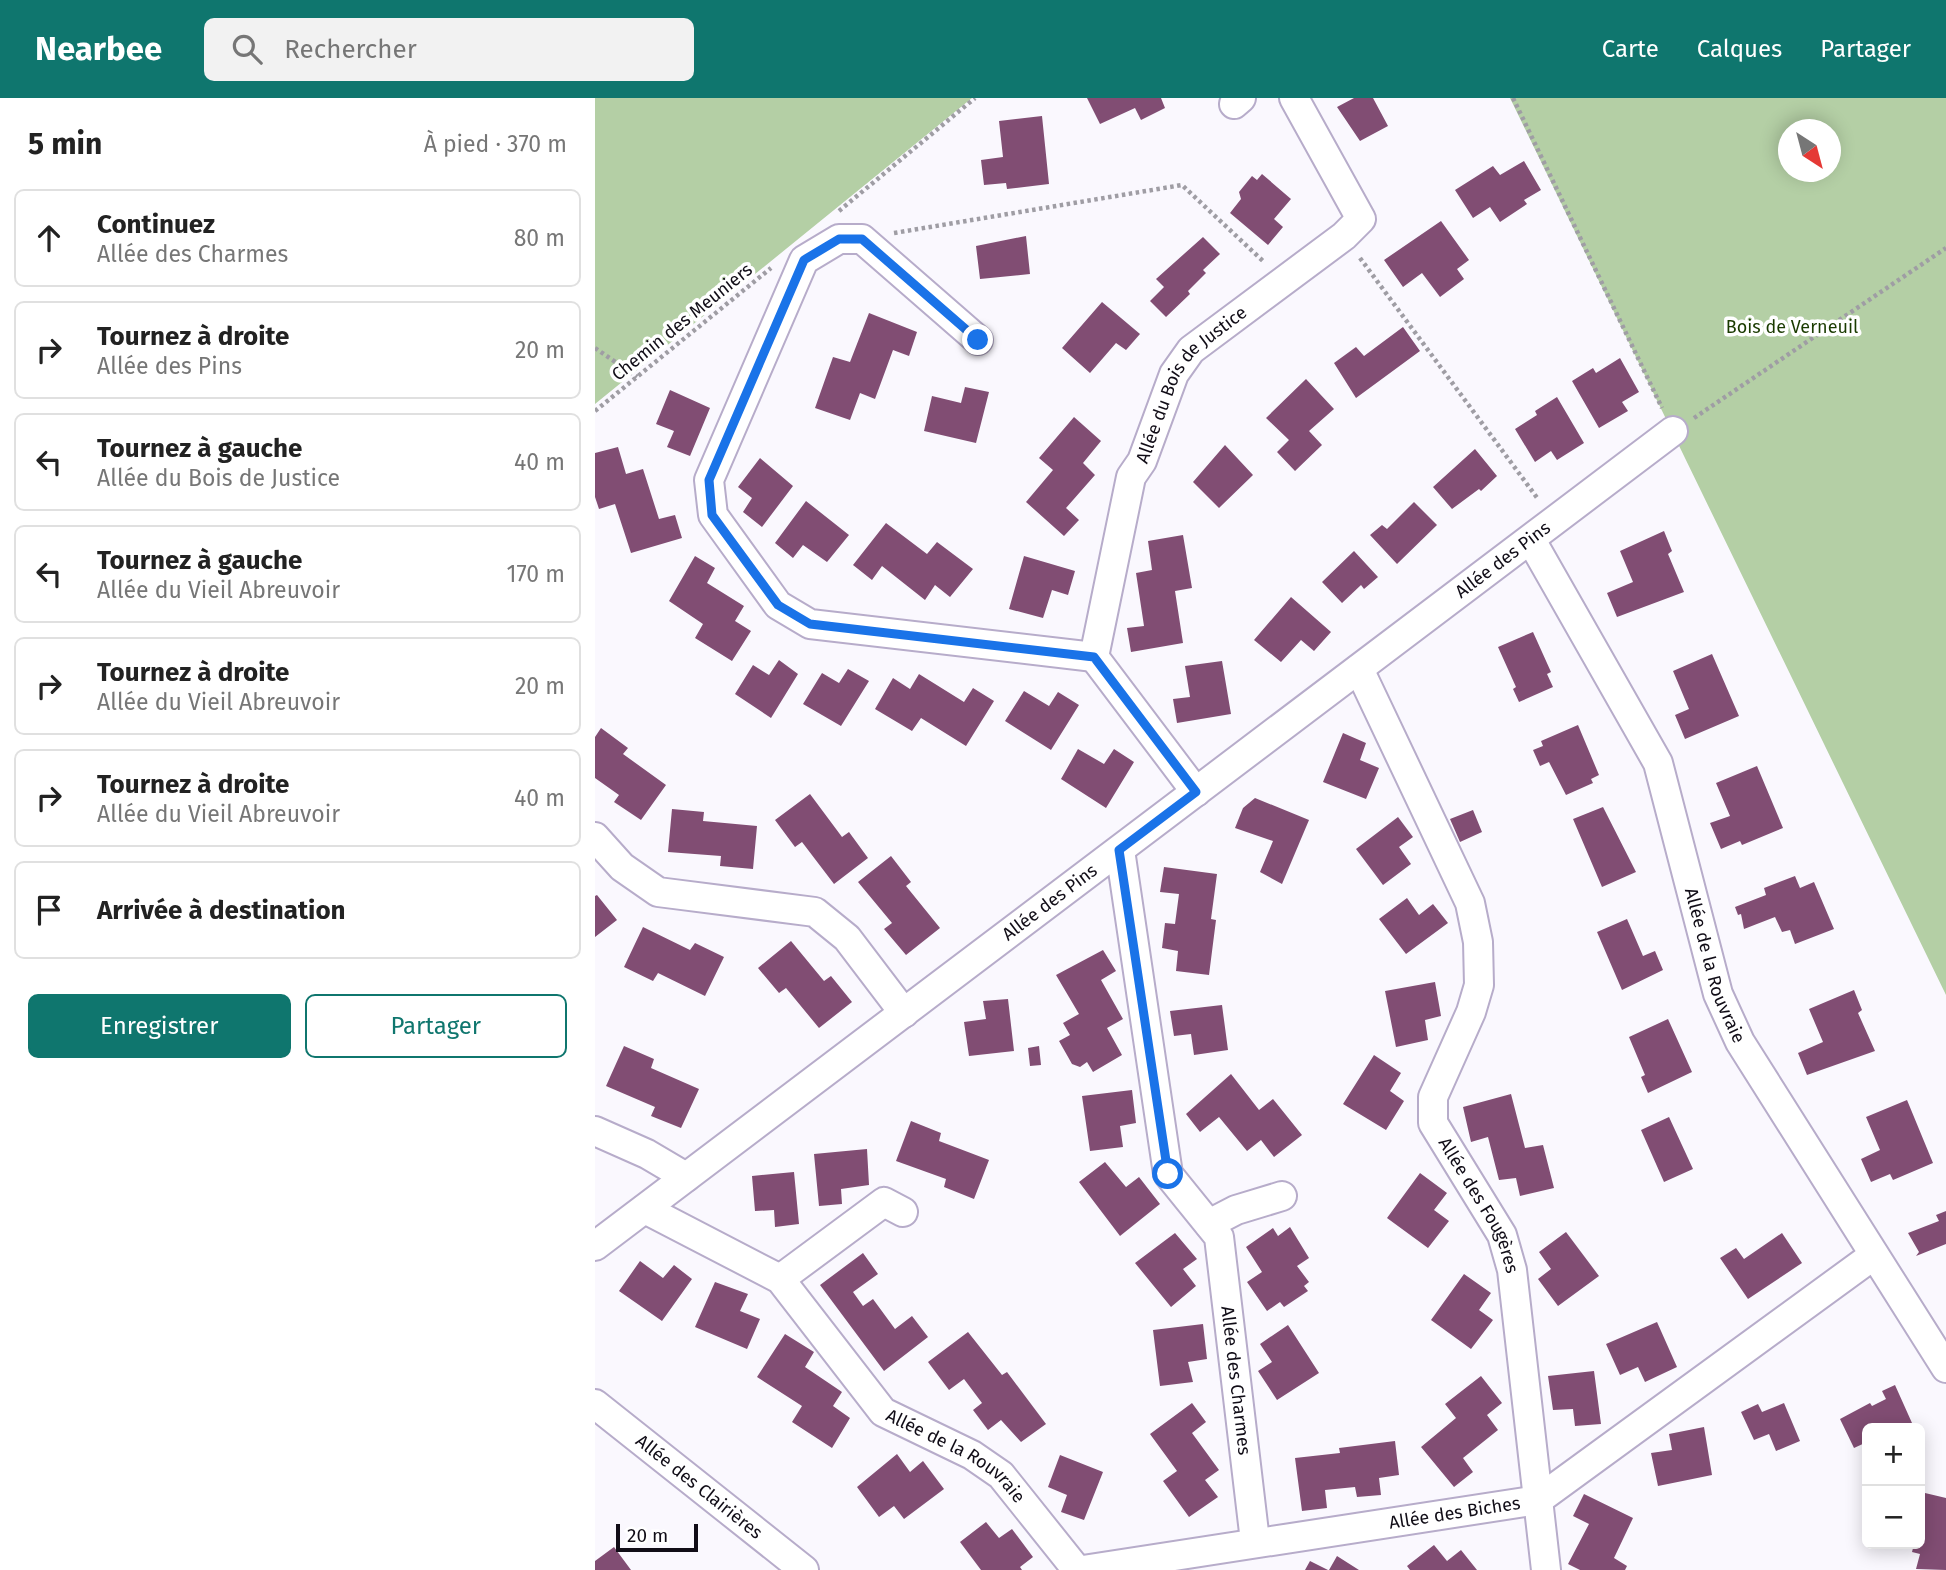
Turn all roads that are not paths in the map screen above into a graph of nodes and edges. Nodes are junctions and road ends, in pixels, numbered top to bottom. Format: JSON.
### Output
{"nodes":[{"id":1,"x":1294,"y":98,"type":"edge"},
{"id":2,"x":978,"y":340,"type":"dead end"},
{"id":3,"x":1673,"y":431,"type":"road end"},
{"id":4,"x":1531,"y":540,"type":"junction"},
{"id":5,"x":1094,"y":657,"type":"junction"},
{"id":6,"x":1360,"y":669,"type":"junction"},
{"id":7,"x":1196,"y":792,"type":"junction"},
{"id":8,"x":595,"y":837,"type":"edge"},
{"id":9,"x":1119,"y":850,"type":"junction"},
{"id":10,"x":904,"y":1013,"type":"junction"},
{"id":11,"x":595,"y":1131,"type":"edge"},
{"id":12,"x":686,"y":1177,"type":"junction"},
{"id":13,"x":1282,"y":1196,"type":"dead end"},
{"id":14,"x":645,"y":1209,"type":"junction"},
{"id":15,"x":903,"y":1212,"type":"dead end"},
{"id":16,"x":1209,"y":1224,"type":"junction"},
{"id":17,"x":595,"y":1247,"type":"edge"},
{"id":18,"x":1874,"y":1255,"type":"junction"},
{"id":19,"x":780,"y":1279,"type":"junction"},
{"id":20,"x":1946,"y":1368,"type":"edge"},
{"id":21,"x":595,"y":1404,"type":"edge"},
{"id":22,"x":1538,"y":1500,"type":"junction"},
{"id":23,"x":1255,"y":1541,"type":"junction"},
{"id":24,"x":804,"y":1570,"type":"edge"},
{"id":25,"x":1077,"y":1570,"type":"edge"},
{"id":26,"x":1083,"y":1570,"type":"edge"},
{"id":27,"x":1546,"y":1570,"type":"edge"}],
"edges":[{"from":1,"to":5,"type":"street","name":"Allée du Bois de Justice"},
{"from":2,"to":5,"type":"street"},
{"from":3,"to":4,"type":"street","name":"Allée des Pins"},
{"from":4,"to":6,"type":"street","name":"Allée des Pins"},
{"from":4,"to":18,"type":"street","name":"Allée de la Rouvraie"},
{"from":5,"to":7,"type":"street"},
{"from":6,"to":7,"type":"street","name":"Allée des Pins"},
{"from":6,"to":22,"type":"street","name":"Allée des Fougères"},
{"from":7,"to":9,"type":"street","name":"Allée des Pins"},
{"from":8,"to":10,"type":"street"},
{"from":9,"to":10,"type":"street","name":"Allée des Pins"},
{"from":9,"to":16,"type":"street","name":"Allée des Charmes"},
{"from":10,"to":12,"type":"street","name":"Allée des Pins"},
{"from":11,"to":12,"type":"street"},
{"from":12,"to":14,"type":"street","name":"Allée des Pins"},
{"from":13,"to":16,"type":"street"},
{"from":14,"to":17,"type":"street","name":"Allée des Pins"},
{"from":14,"to":19,"type":"street","name":"Allée de la Rouvraie"},
{"from":15,"to":19,"type":"street"},
{"from":16,"to":23,"type":"street","name":"Allée des Charmes"},
{"from":18,"to":20,"type":"street","name":"Allée de la Rouvraie"},
{"from":18,"to":22,"type":"street","name":"Allée des Biches"},
{"from":19,"to":25,"type":"street","name":"Allée de la Rouvraie"},
{"from":21,"to":24,"type":"street","name":"Allée des Clairières"},
{"from":22,"to":23,"type":"street","name":"Allée des Biches"},
{"from":22,"to":27,"type":"street","name":"Allée des Fougères"},
{"from":23,"to":26,"type":"street","name":"Allée des Biches"}]}
